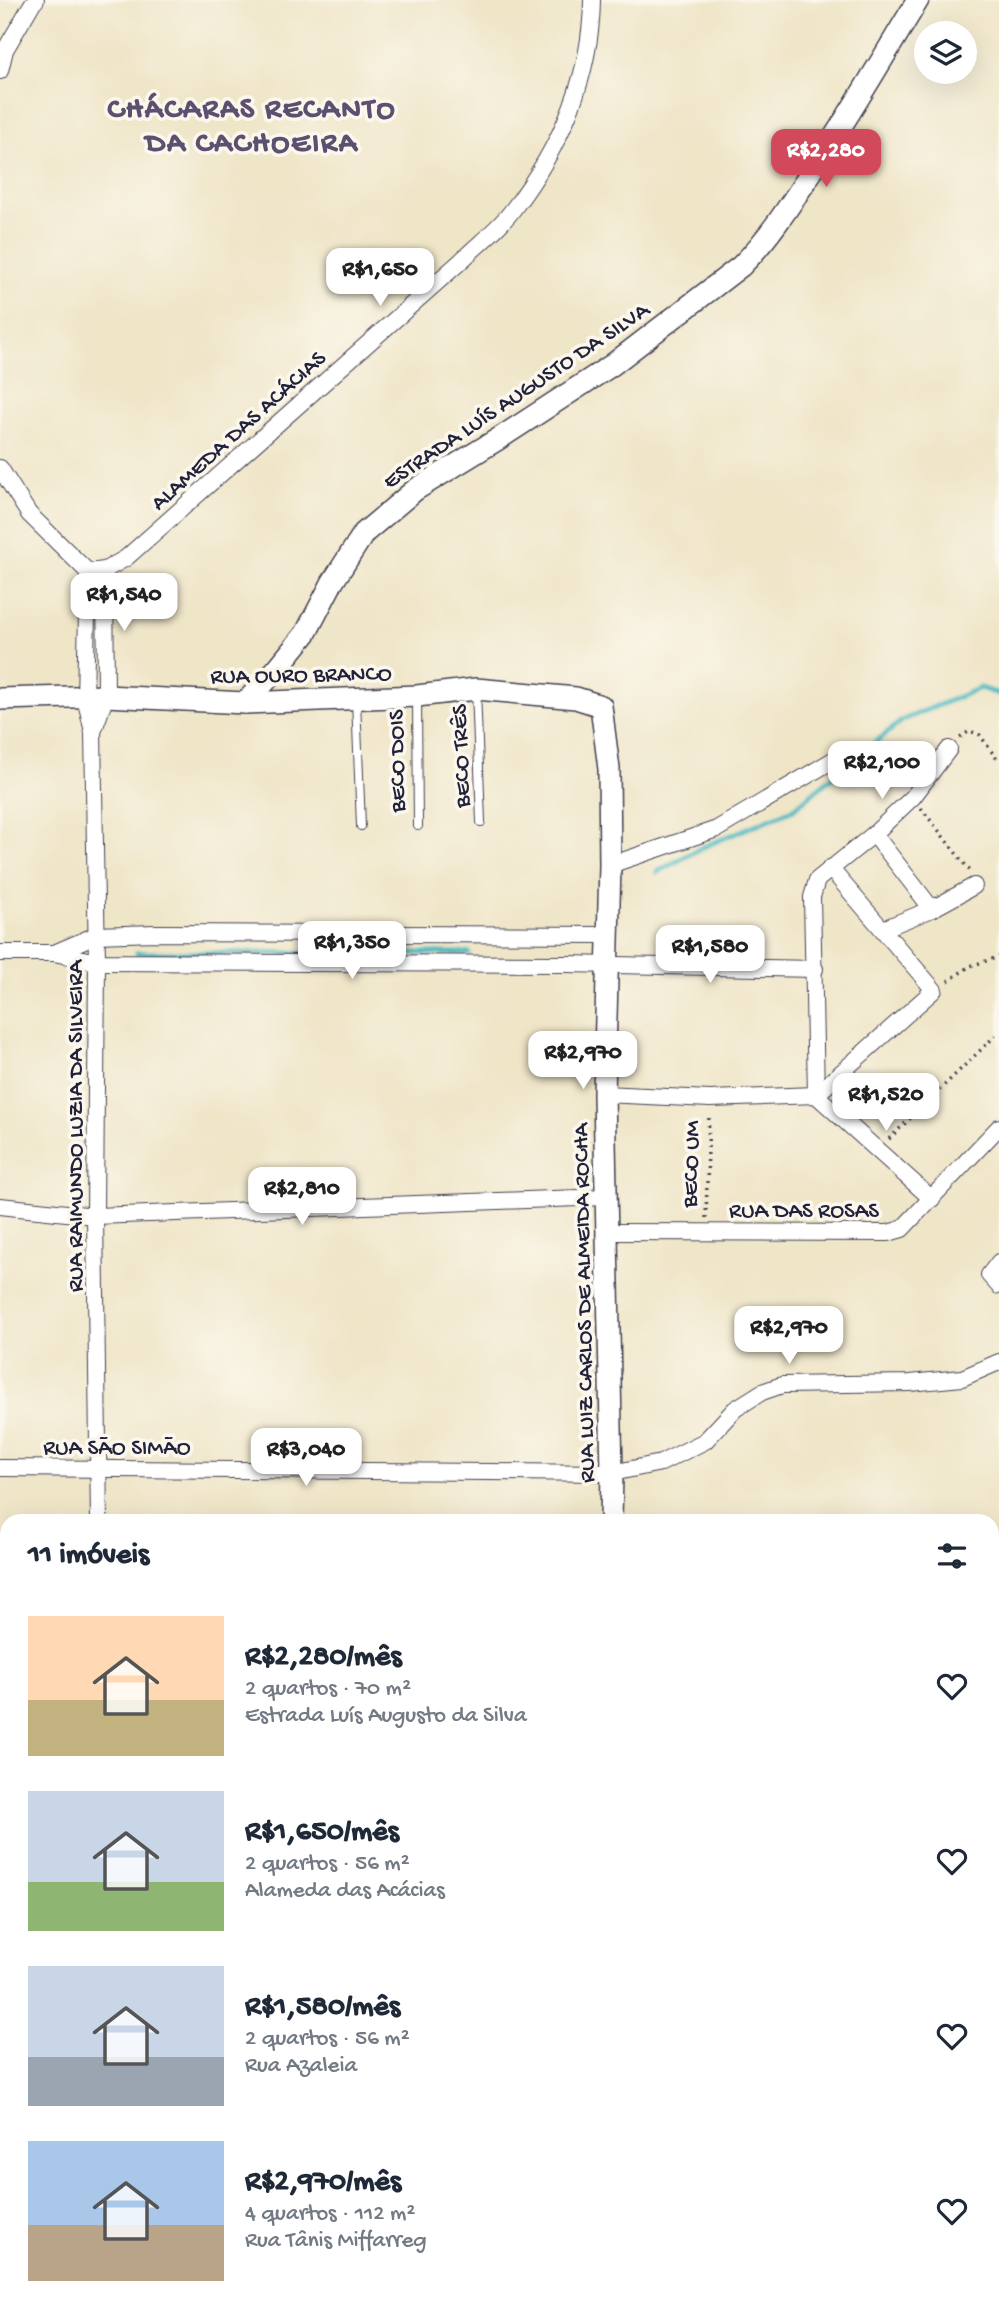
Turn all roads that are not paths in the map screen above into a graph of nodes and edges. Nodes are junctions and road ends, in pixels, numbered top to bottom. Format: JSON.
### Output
{"nodes":[{"id":1,"x":36,"y":0,"type":"edge"},
{"id":2,"x":592,"y":0,"type":"edge"},
{"id":3,"x":918,"y":0,"type":"edge"},
{"id":4,"x":0,"y":71,"type":"edge"},
{"id":5,"x":0,"y":468,"type":"edge"},
{"id":6,"x":96,"y":571,"type":"junction"},
{"id":7,"x":476,"y":689,"type":"junction"},
{"id":8,"x":417,"y":696,"type":"junction"},
{"id":9,"x":96,"y":697,"type":"junction"},
{"id":10,"x":0,"y":699,"type":"edge"},
{"id":11,"x":356,"y":700,"type":"junction"},
{"id":12,"x":245,"y":703,"type":"junction"},
{"id":13,"x":601,"y":706,"type":"joint"},
{"id":14,"x":949,"y":749,"type":"road end"},
{"id":15,"x":845,"y":753,"type":"dead end"},
{"id":16,"x":481,"y":822,"type":"dead end"},
{"id":17,"x":361,"y":826,"type":"dead end"},
{"id":18,"x":418,"y":826,"type":"dead end"},
{"id":19,"x":874,"y":834,"type":"junction"},
{"id":20,"x":610,"y":865,"type":"junction"},
{"id":21,"x":830,"y":869,"type":"junction"},
{"id":22,"x":974,"y":886,"type":"road end"},
{"id":23,"x":932,"y":909,"type":"junction"},
{"id":24,"x":883,"y":929,"type":"junction"},
{"id":25,"x":607,"y":934,"type":"junction"},
{"id":26,"x":96,"y":935,"type":"junction"},
{"id":27,"x":0,"y":953,"type":"edge"},
{"id":28,"x":54,"y":953,"type":"junction"},
{"id":29,"x":97,"y":962,"type":"junction"},
{"id":30,"x":606,"y":965,"type":"junction"},
{"id":31,"x":815,"y":969,"type":"junction"},
{"id":32,"x":604,"y":1094,"type":"junction"},
{"id":33,"x":816,"y":1095,"type":"junction"},
{"id":34,"x":999,"y":1127,"type":"edge"},
{"id":35,"x":605,"y":1197,"type":"junction"},
{"id":36,"x":932,"y":1199,"type":"junction"},
{"id":37,"x":0,"y":1206,"type":"edge"},
{"id":38,"x":95,"y":1216,"type":"junction"},
{"id":39,"x":607,"y":1231,"type":"junction"},
{"id":40,"x":999,"y":1262,"type":"edge"},
{"id":41,"x":994,"y":1281,"type":"edge"},
{"id":42,"x":999,"y":1362,"type":"edge"},
{"id":43,"x":0,"y":1468,"type":"edge"},
{"id":44,"x":100,"y":1468,"type":"junction"},
{"id":45,"x":612,"y":1473,"type":"junction"},
{"id":46,"x":99,"y":1514,"type":"edge"},
{"id":47,"x":611,"y":1514,"type":"edge"}],
"edges":[{"from":1,"to":4,"type":"street"},
{"from":2,"to":6,"type":"street","name":"ALAMEDA DAS ACÁCIAS"},
{"from":3,"to":12,"type":"street","name":"ESTRADA LUÍS AUGUSTO DA SILVA"},
{"from":5,"to":6,"type":"street"},
{"from":6,"to":9,"type":"street","name":"RUA RAIMUNDO LUZIA DA SILVEIRA"},
{"from":7,"to":8,"type":"street","name":"RUA OURO BRANCO"},
{"from":7,"to":13,"type":"street","name":"RUA OURO BRANCO"},
{"from":7,"to":16,"type":"lane","name":"BECO TRÊS"},
{"from":8,"to":11,"type":"street","name":"RUA OURO BRANCO"},
{"from":8,"to":18,"type":"lane","name":"BECO DOIS"},
{"from":9,"to":10,"type":"street","name":"RUA OURO BRANCO"},
{"from":9,"to":12,"type":"street","name":"RUA OURO BRANCO"},
{"from":9,"to":26,"type":"street","name":"RUA RAIMUNDO LUZIA DA SILVEIRA"},
{"from":11,"to":12,"type":"street","name":"RUA OURO BRANCO"},
{"from":11,"to":17,"type":"lane"},
{"from":13,"to":20,"type":"street","name":"RUA LUIZ CARLOS DE ALMEIDA ROCHA"},
{"from":14,"to":19,"type":"street"},
{"from":15,"to":20,"type":"street"},
{"from":19,"to":21,"type":"street"},
{"from":19,"to":23,"type":"street"},
{"from":20,"to":25,"type":"street","name":"RUA LUIZ CARLOS DE ALMEIDA ROCHA"},
{"from":21,"to":24,"type":"street"},
{"from":21,"to":31,"type":"street"},
{"from":22,"to":23,"type":"street"},
{"from":23,"to":24,"type":"street"},
{"from":24,"to":33,"type":"street"},
{"from":25,"to":26,"type":"street"},
{"from":25,"to":30,"type":"street","name":"RUA LUIZ CARLOS DE ALMEIDA ROCHA"},
{"from":26,"to":28,"type":"street"},
{"from":26,"to":29,"type":"street","name":"RUA RAIMUNDO LUZIA DA SILVEIRA"},
{"from":27,"to":28,"type":"street"},
{"from":28,"to":29,"type":"street"},
{"from":29,"to":30,"type":"street"},
{"from":29,"to":38,"type":"street","name":"RUA RAIMUNDO LUZIA DA SILVEIRA"},
{"from":30,"to":31,"type":"street"},
{"from":30,"to":32,"type":"street","name":"RUA LUIZ CARLOS DE ALMEIDA ROCHA"},
{"from":31,"to":33,"type":"street"},
{"from":32,"to":33,"type":"street"},
{"from":32,"to":35,"type":"street","name":"RUA LUIZ CARLOS DE ALMEIDA ROCHA"},
{"from":33,"to":36,"type":"street"},
{"from":34,"to":36,"type":"street","name":"RUA DAS ROSAS"},
{"from":35,"to":38,"type":"street"},
{"from":35,"to":39,"type":"street","name":"RUA LUIZ CARLOS DE ALMEIDA ROCHA"},
{"from":36,"to":39,"type":"street","name":"RUA DAS ROSAS"},
{"from":37,"to":38,"type":"street"},
{"from":38,"to":44,"type":"street","name":"RUA RAIMUNDO LUZIA DA SILVEIRA"},
{"from":39,"to":45,"type":"street","name":"RUA LUIZ CARLOS DE ALMEIDA ROCHA"},
{"from":40,"to":41,"type":"street"},
{"from":42,"to":45,"type":"street","name":"RUA SÃO SIMÃO"},
{"from":43,"to":44,"type":"street","name":"RUA SÃO SIMÃO"},
{"from":44,"to":45,"type":"street","name":"RUA SÃO SIMÃO"},
{"from":44,"to":46,"type":"street","name":"RUA RAIMUNDO LUZIA DA SILVEIRA"},
{"from":45,"to":47,"type":"street","name":"RUA LUIZ CARLOS DE ALMEIDA ROCHA"}]}
